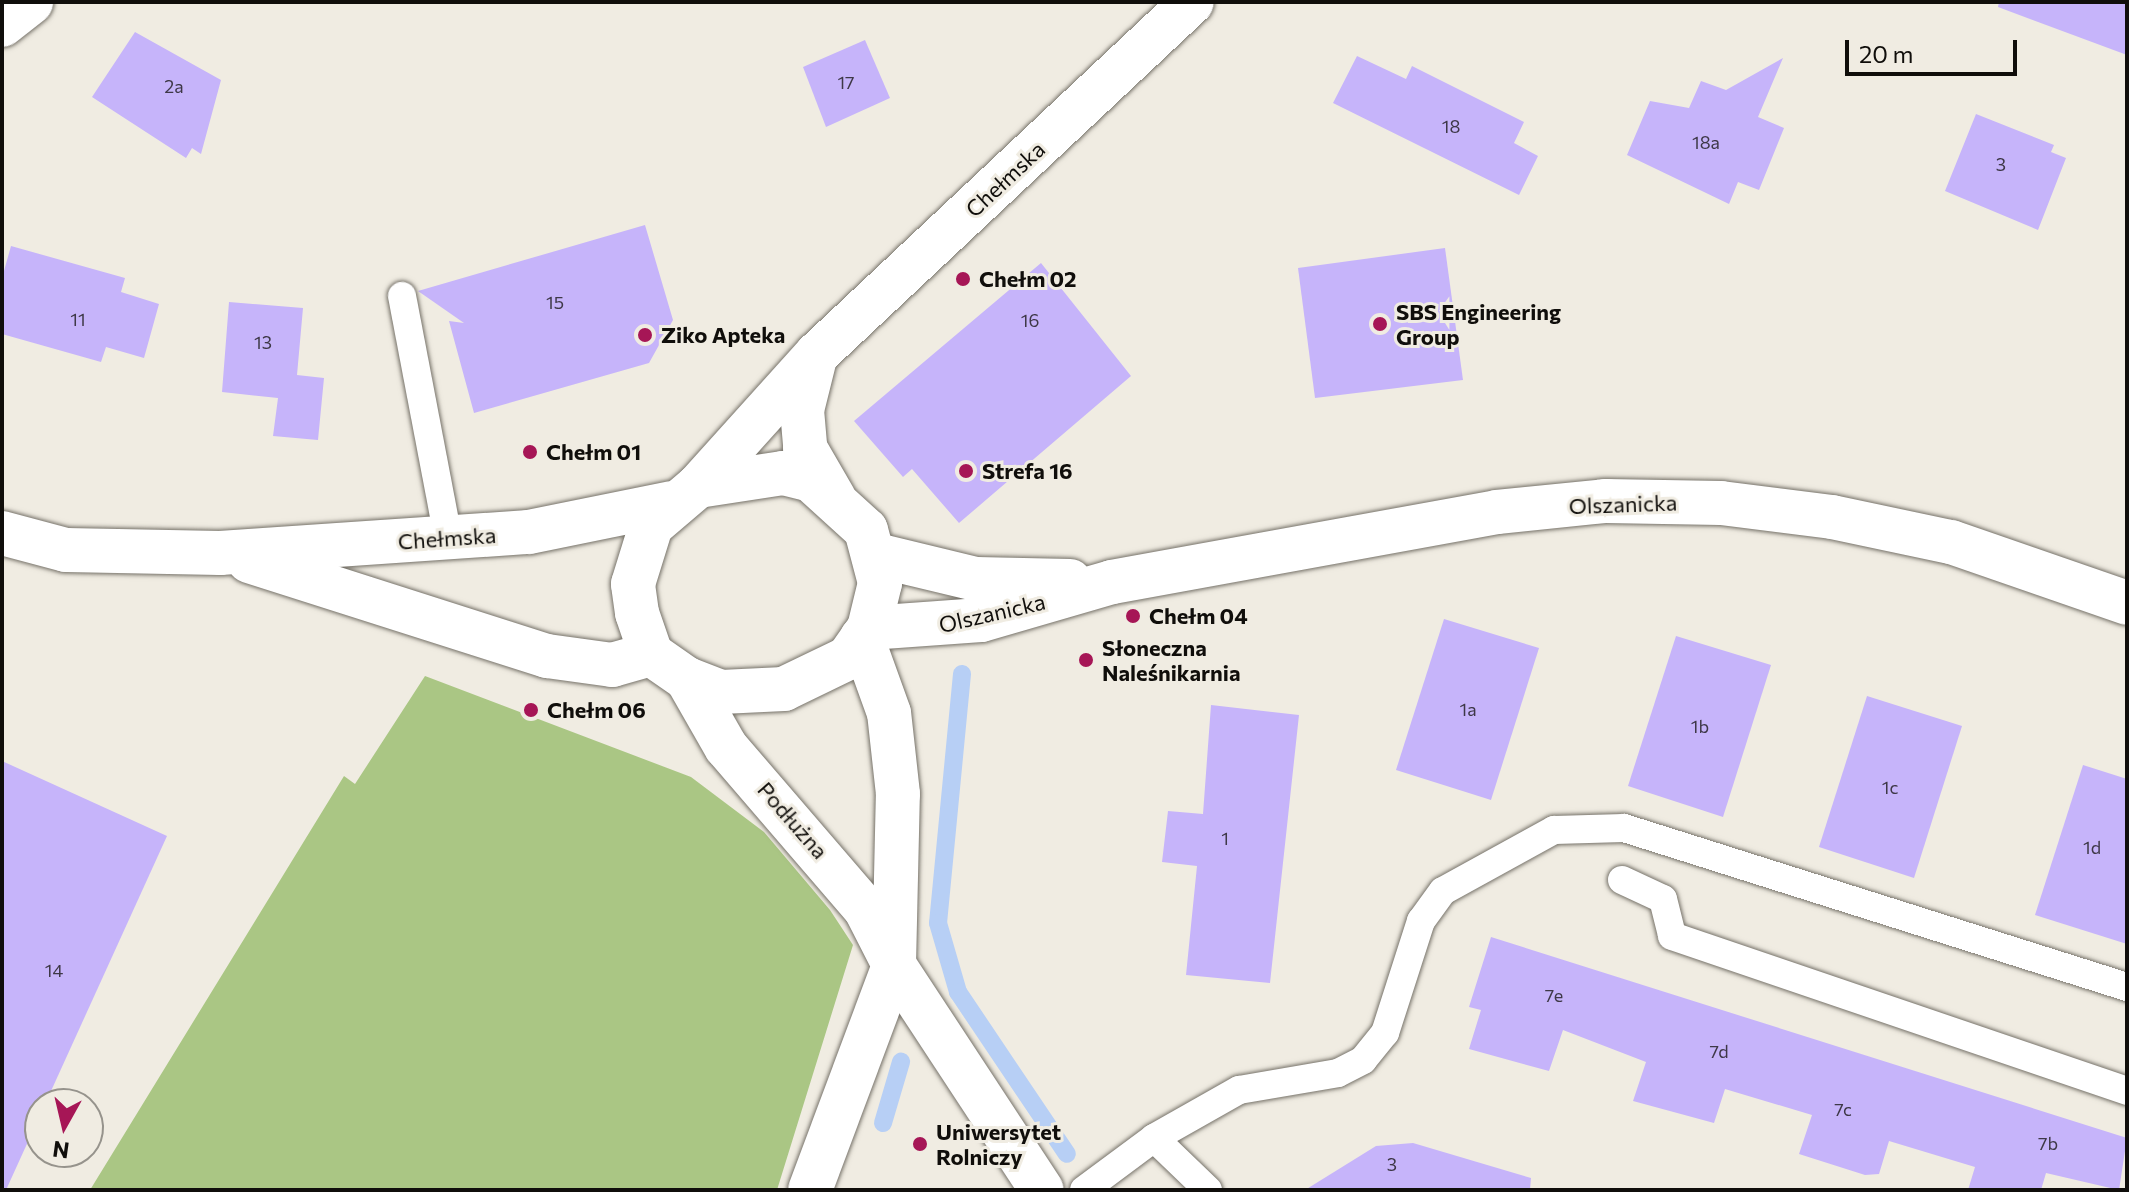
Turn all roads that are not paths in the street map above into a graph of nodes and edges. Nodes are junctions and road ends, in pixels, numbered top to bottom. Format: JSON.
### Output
{"nodes":[{"id":1,"x":31,"y":2,"type":"edge"},
{"id":2,"x":1192,"y":2,"type":"edge"},
{"id":3,"x":2,"y":25,"type":"edge"},
{"id":4,"x":402,"y":296,"type":"dead end"},
{"id":5,"x":817,"y":354,"type":"junction"},
{"id":6,"x":684,"y":494,"type":"junction"},
{"id":7,"x":834,"y":498,"type":"junction"},
{"id":8,"x":2,"y":533,"type":"edge"},
{"id":9,"x":448,"y":537,"type":"junction"},
{"id":10,"x":220,"y":553,"type":"junction"},
{"id":11,"x":876,"y":555,"type":"junction"},
{"id":12,"x":1112,"y":582,"type":"junction"},
{"id":13,"x":2127,"y":603,"type":"edge"},
{"id":14,"x":865,"y":633,"type":"junction"},
{"id":15,"x":651,"y":654,"type":"junction"},
{"id":16,"x":687,"y":679,"type":"junction"},
{"id":17,"x":1622,"y":880,"type":"dead end"},
{"id":18,"x":894,"y":965,"type":"junction"},
{"id":19,"x":2127,"y":987,"type":"edge"},
{"id":20,"x":2127,"y":1091,"type":"edge"},
{"id":21,"x":1154,"y":1138,"type":"junction"},
{"id":22,"x":810,"y":1190,"type":"edge"},
{"id":23,"x":1042,"y":1190,"type":"edge"},
{"id":24,"x":1084,"y":1190,"type":"edge"},
{"id":25,"x":1208,"y":1190,"type":"edge"}],
"edges":[{"from":1,"to":3,"type":"street"},
{"from":2,"to":5,"type":"street","name":"Chełmska"},
{"from":4,"to":9,"type":"lane"},
{"from":5,"to":6,"type":"street","name":"Chełmska"},
{"from":5,"to":7,"type":"street"},
{"from":6,"to":7,"type":"street"},
{"from":6,"to":9,"type":"street","name":"Chełmska"},
{"from":6,"to":15,"type":"street"},
{"from":7,"to":11,"type":"street"},
{"from":8,"to":10,"type":"street","name":"Chełmska"},
{"from":9,"to":10,"type":"street","name":"Chełmska"},
{"from":10,"to":15,"type":"street","name":"Chełmska"},
{"from":11,"to":12,"type":"street","name":"Olszanicka"},
{"from":11,"to":14,"type":"street"},
{"from":12,"to":13,"type":"street","name":"Olszanicka"},
{"from":12,"to":14,"type":"street","name":"Olszanicka"},
{"from":14,"to":16,"type":"street"},
{"from":14,"to":18,"type":"street"},
{"from":15,"to":16,"type":"street"},
{"from":16,"to":18,"type":"street","name":"Podłużna"},
{"from":17,"to":20,"type":"lane"},
{"from":18,"to":22,"type":"street"},
{"from":18,"to":23,"type":"street","name":"Podłużna"},
{"from":19,"to":21,"type":"lane"},
{"from":21,"to":24,"type":"lane"},
{"from":21,"to":25,"type":"lane"}]}
